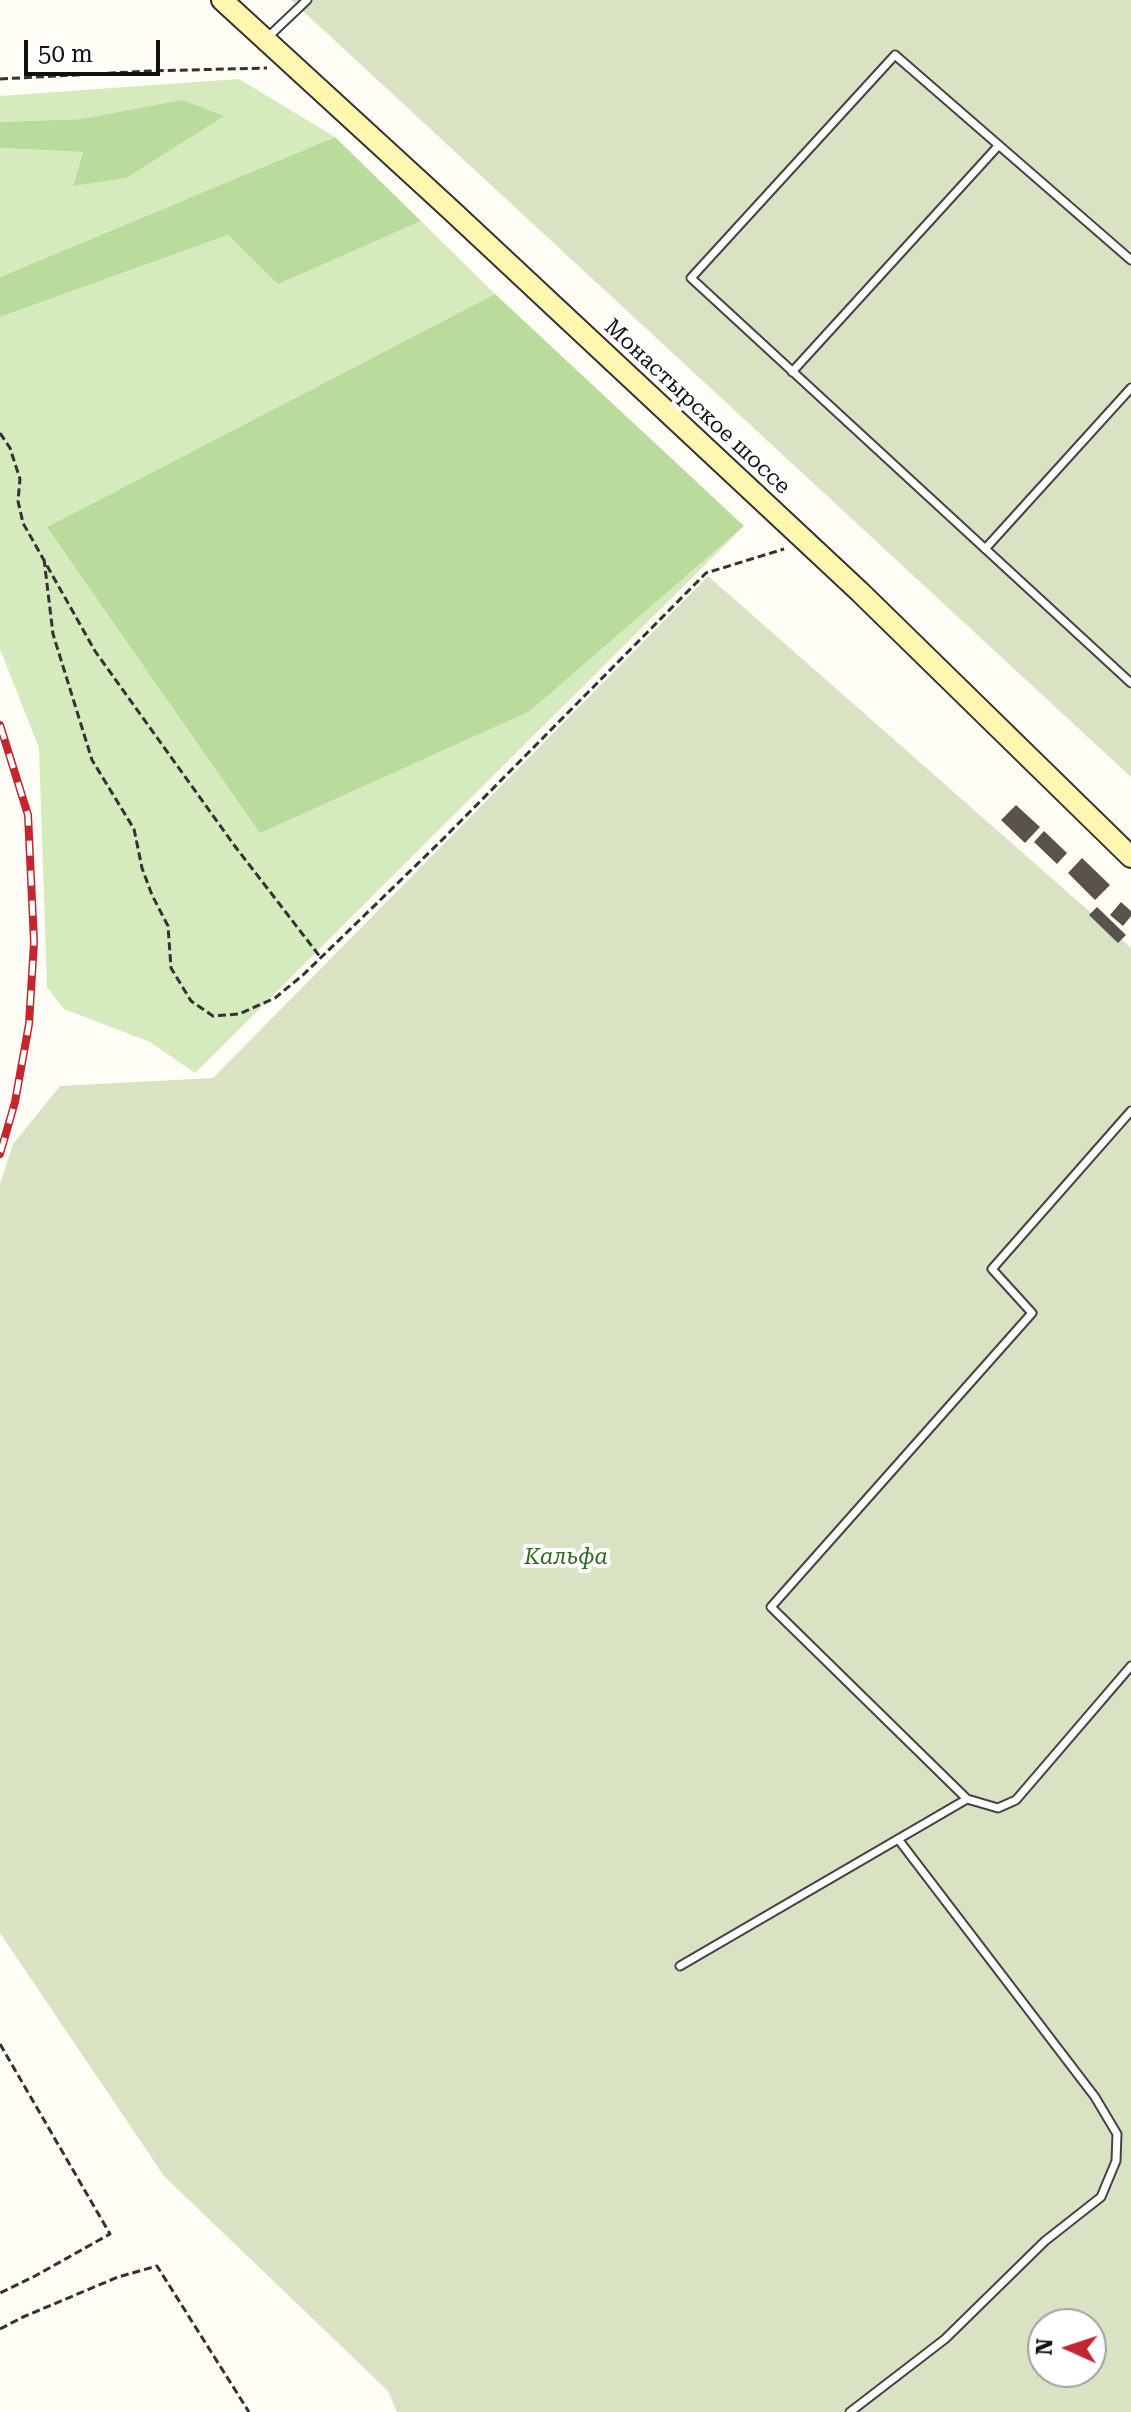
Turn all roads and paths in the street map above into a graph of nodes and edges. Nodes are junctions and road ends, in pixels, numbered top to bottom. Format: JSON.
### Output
{"nodes":[{"id":1,"x":222,"y":0,"type":"edge"},
{"id":2,"x":307,"y":0,"type":"edge"},
{"id":3,"x":265,"y":40,"type":"junction"},
{"id":4,"x":295,"y":67,"type":"junction"},
{"id":5,"x":0,"y":79,"type":"edge"},
{"id":6,"x":999,"y":145,"type":"junction"},
{"id":7,"x":1131,"y":260,"type":"edge"},
{"id":8,"x":792,"y":372,"type":"junction"},
{"id":9,"x":1131,"y":388,"type":"edge"},
{"id":10,"x":0,"y":433,"type":"edge"},
{"id":11,"x":806,"y":542,"type":"junction"},
{"id":12,"x":985,"y":549,"type":"junction"},
{"id":13,"x":44,"y":559,"type":"junction"},
{"id":14,"x":1131,"y":683,"type":"edge"},
{"id":15,"x":1131,"y":857,"type":"edge"},
{"id":16,"x":321,"y":958,"type":"junction"},
{"id":17,"x":1131,"y":1111,"type":"edge"},
{"id":18,"x":1131,"y":1666,"type":"edge"},
{"id":19,"x":967,"y":1799,"type":"junction"},
{"id":20,"x":898,"y":1839,"type":"junction"},
{"id":21,"x":680,"y":1966,"type":"dead end"},
{"id":22,"x":0,"y":2044,"type":"edge"},
{"id":23,"x":0,"y":2293,"type":"edge"},
{"id":24,"x":0,"y":2329,"type":"edge"},
{"id":25,"x":249,"y":2412,"type":"edge"},
{"id":26,"x":850,"y":2412,"type":"edge"}],
"edges":[{"from":1,"to":3,"type":"main road","name":"Монастырское шоссе"},
{"from":2,"to":3,"type":"lane"},
{"from":3,"to":4,"type":"main road","name":"Монастырское шоссе"},
{"from":4,"to":5,"type":"path"},
{"from":4,"to":11,"type":"main road","name":"Монастырское шоссе"},
{"from":6,"to":7,"type":"lane"},
{"from":6,"to":8,"type":"lane"},
{"from":6,"to":8,"type":"lane"},
{"from":8,"to":12,"type":"lane"},
{"from":9,"to":12,"type":"lane"},
{"from":10,"to":13,"type":"path"},
{"from":11,"to":15,"type":"main road","name":"Монастырское шоссе"},
{"from":11,"to":16,"type":"path"},
{"from":12,"to":14,"type":"lane"},
{"from":13,"to":16,"type":"path"},
{"from":13,"to":16,"type":"path"},
{"from":17,"to":19,"type":"lane"},
{"from":18,"to":19,"type":"lane"},
{"from":19,"to":20,"type":"lane"},
{"from":20,"to":21,"type":"lane"},
{"from":20,"to":26,"type":"lane"},
{"from":22,"to":23,"type":"path"},
{"from":24,"to":25,"type":"path"}]}
